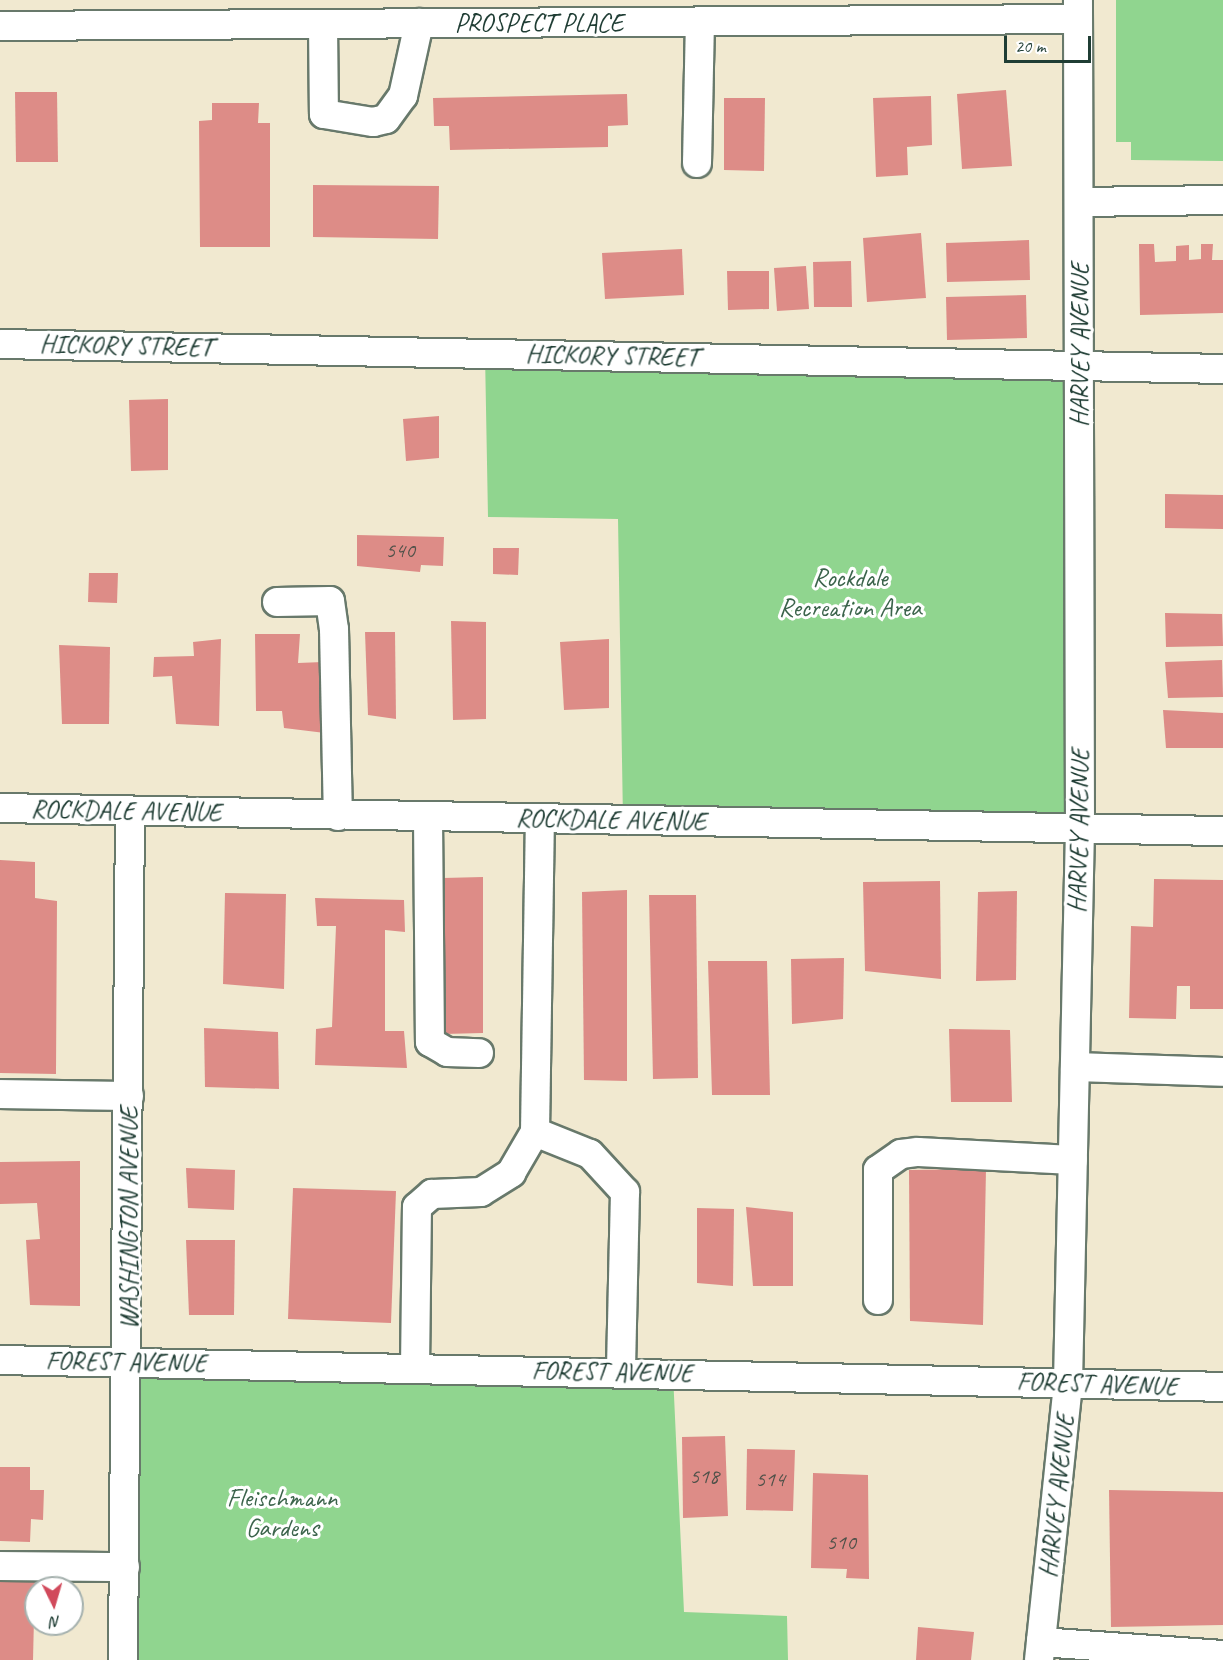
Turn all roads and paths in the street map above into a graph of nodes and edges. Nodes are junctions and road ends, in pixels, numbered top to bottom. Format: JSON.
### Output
{"nodes":[{"id":1,"x":1078,"y":9,"type":"edge"},
{"id":2,"x":700,"y":22,"type":"junction"},
{"id":3,"x":419,"y":23,"type":"junction"},
{"id":4,"x":323,"y":24,"type":"junction"},
{"id":5,"x":0,"y":26,"type":"edge"},
{"id":6,"x":698,"y":163,"type":"dead end"},
{"id":7,"x":1223,"y":200,"type":"edge"},
{"id":8,"x":1079,"y":202,"type":"junction"},
{"id":9,"x":0,"y":344,"type":"edge"},
{"id":10,"x":1080,"y":366,"type":"junction"},
{"id":11,"x":1223,"y":369,"type":"edge"},
{"id":12,"x":277,"y":602,"type":"dead end"},
{"id":13,"x":0,"y":808,"type":"edge"},
{"id":14,"x":130,"y":812,"type":"junction"},
{"id":15,"x":338,"y":816,"type":"junction"},
{"id":16,"x":428,"y":817,"type":"junction"},
{"id":17,"x":540,"y":819,"type":"junction"},
{"id":18,"x":1080,"y":828,"type":"junction"},
{"id":19,"x":1223,"y":831,"type":"edge"},
{"id":20,"x":479,"y":1053,"type":"dead end"},
{"id":21,"x":1075,"y":1067,"type":"junction"},
{"id":22,"x":1223,"y":1071,"type":"edge"},
{"id":23,"x":0,"y":1094,"type":"edge"},
{"id":24,"x":129,"y":1096,"type":"junction"},
{"id":25,"x":535,"y":1132,"type":"junction"},
{"id":26,"x":1073,"y":1160,"type":"junction"},
{"id":27,"x":878,"y":1300,"type":"dead end"},
{"id":28,"x":0,"y":1360,"type":"edge"},
{"id":29,"x":128,"y":1362,"type":"junction"},
{"id":30,"x":415,"y":1368,"type":"junction"},
{"id":31,"x":621,"y":1373,"type":"junction"},
{"id":32,"x":1068,"y":1383,"type":"junction"},
{"id":33,"x":1223,"y":1389,"type":"edge"},
{"id":34,"x":0,"y":1566,"type":"edge"},
{"id":35,"x":125,"y":1568,"type":"junction"},
{"id":36,"x":1040,"y":1651,"type":"edge"},
{"id":37,"x":1223,"y":1656,"type":"edge"},
{"id":38,"x":123,"y":1660,"type":"edge"}],
"edges":[{"from":1,"to":2,"type":"street","name":"PROSPECT PLACE"},
{"from":1,"to":8,"type":"street","name":"HARVEY AVENUE"},
{"from":2,"to":3,"type":"street","name":"PROSPECT PLACE"},
{"from":2,"to":6,"type":"street"},
{"from":3,"to":4,"type":"street","name":"PROSPECT PLACE"},
{"from":3,"to":4,"type":"street"},
{"from":4,"to":5,"type":"street","name":"PROSPECT PLACE"},
{"from":7,"to":8,"type":"street"},
{"from":8,"to":10,"type":"street","name":"HARVEY AVENUE"},
{"from":9,"to":10,"type":"street","name":"HICKORY STREET"},
{"from":10,"to":11,"type":"street","name":"HICKORY STREET"},
{"from":10,"to":18,"type":"street","name":"HARVEY AVENUE"},
{"from":12,"to":15,"type":"street"},
{"from":13,"to":14,"type":"street","name":"ROCKDALE AVENUE"},
{"from":14,"to":15,"type":"street","name":"ROCKDALE AVENUE"},
{"from":14,"to":24,"type":"street","name":"WASHINGTON AVENUE"},
{"from":15,"to":16,"type":"street","name":"ROCKDALE AVENUE"},
{"from":16,"to":17,"type":"street","name":"ROCKDALE AVENUE"},
{"from":16,"to":20,"type":"street"},
{"from":17,"to":18,"type":"street","name":"ROCKDALE AVENUE"},
{"from":17,"to":25,"type":"street"},
{"from":18,"to":19,"type":"street","name":"ROCKDALE AVENUE"},
{"from":18,"to":21,"type":"street","name":"HARVEY AVENUE"},
{"from":21,"to":22,"type":"street"},
{"from":21,"to":26,"type":"street","name":"HARVEY AVENUE"},
{"from":23,"to":24,"type":"street"},
{"from":24,"to":29,"type":"street","name":"WASHINGTON AVENUE"},
{"from":25,"to":30,"type":"street"},
{"from":25,"to":31,"type":"street"},
{"from":26,"to":27,"type":"street"},
{"from":26,"to":32,"type":"street","name":"HARVEY AVENUE"},
{"from":28,"to":29,"type":"street","name":"FOREST AVENUE"},
{"from":29,"to":30,"type":"street","name":"FOREST AVENUE"},
{"from":29,"to":35,"type":"street","name":"WASHINGTON AVENUE"},
{"from":30,"to":31,"type":"street","name":"FOREST AVENUE"},
{"from":31,"to":32,"type":"street","name":"FOREST AVENUE"},
{"from":32,"to":33,"type":"street","name":"FOREST AVENUE"},
{"from":32,"to":36,"type":"street","name":"HARVEY AVENUE"},
{"from":34,"to":35,"type":"street"},
{"from":35,"to":38,"type":"street","name":"WASHINGTON AVENUE"},
{"from":36,"to":37,"type":"street"}]}
